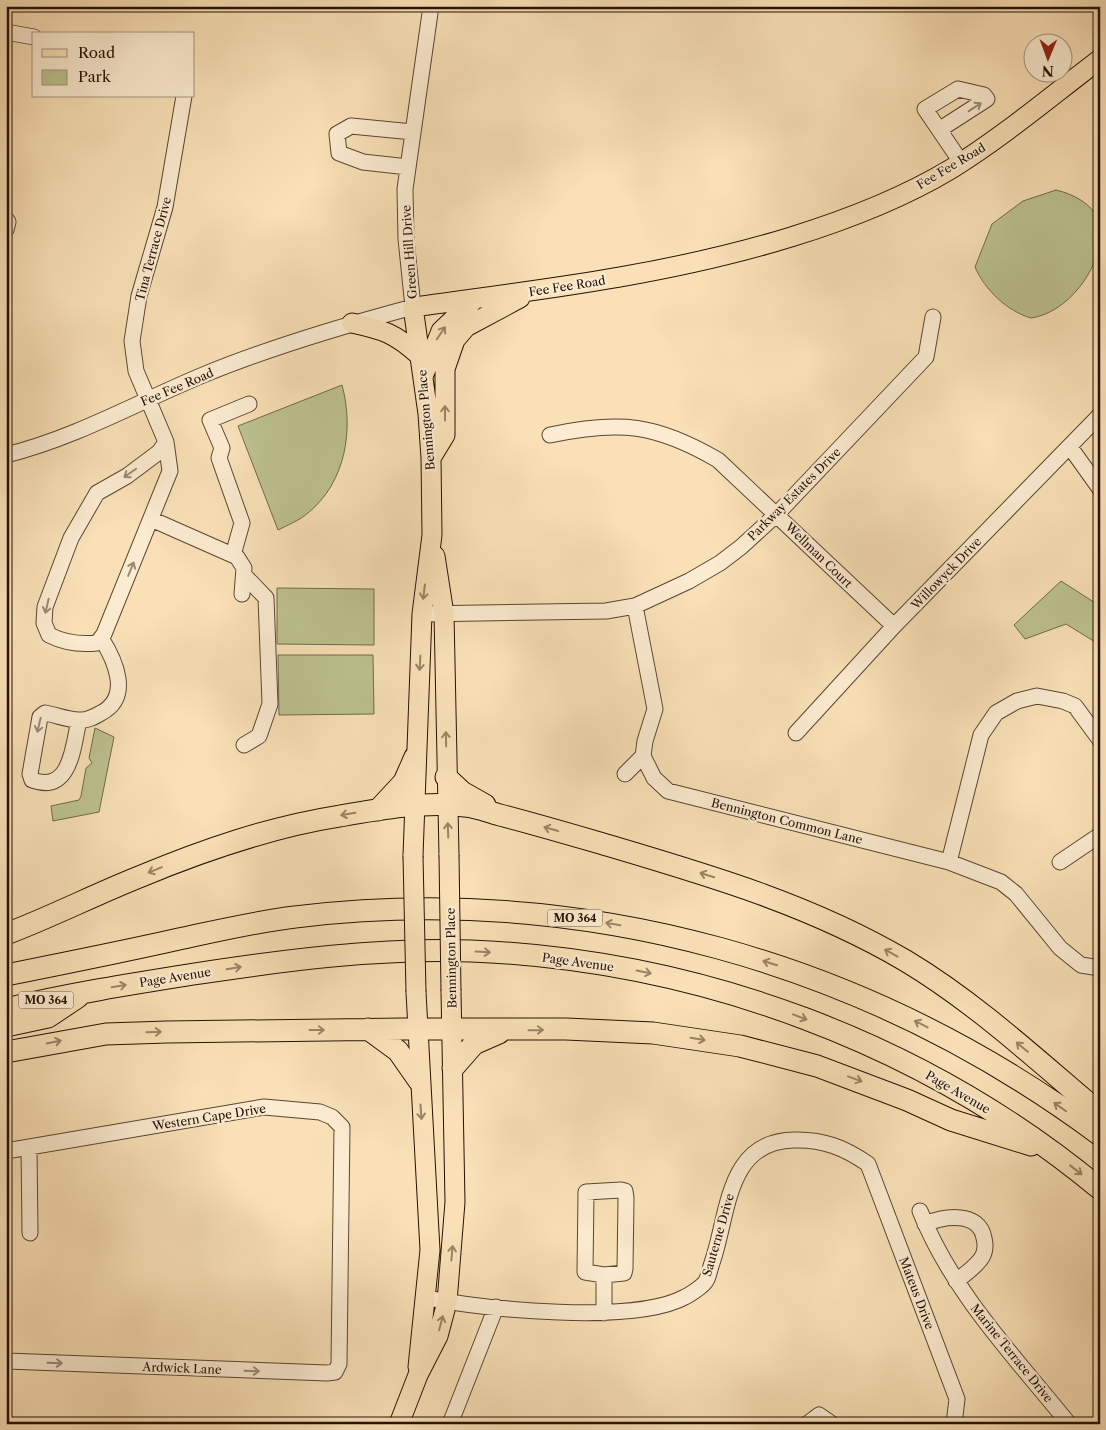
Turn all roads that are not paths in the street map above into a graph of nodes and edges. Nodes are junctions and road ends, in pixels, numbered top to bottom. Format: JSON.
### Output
{"nodes":[{"id":1,"x":431,"y":6,"type":"edge"},
{"id":2,"x":6,"y":32,"type":"edge"},
{"id":3,"x":32,"y":37,"type":"edge"},
{"id":4,"x":1100,"y":59,"type":"edge"},
{"id":5,"x":184,"y":98,"type":"edge"},
{"id":6,"x":413,"y":132,"type":"junction"},
{"id":7,"x":944,"y":137,"type":"dead end"},
{"id":8,"x":961,"y":162,"type":"junction"},
{"id":9,"x":408,"y":167,"type":"junction"},
{"id":10,"x":6,"y":219,"type":"edge"},
{"id":11,"x":6,"y":230,"type":"edge"},
{"id":12,"x":533,"y":291,"type":"junction"},
{"id":13,"x":476,"y":299,"type":"junction"},
{"id":14,"x":412,"y":306,"type":"junction"},
{"id":15,"x":933,"y":318,"type":"dead end"},
{"id":16,"x":352,"y":323,"type":"junction"},
{"id":17,"x":419,"y":355,"type":"junction"},
{"id":18,"x":422,"y":377,"type":"junction"},
{"id":19,"x":148,"y":399,"type":"junction"},
{"id":20,"x":249,"y":404,"type":"dead end"},
{"id":21,"x":1100,"y":415,"type":"edge"},
{"id":22,"x":550,"y":435,"type":"dead end"},
{"id":23,"x":166,"y":442,"type":"junction"},
{"id":24,"x":1070,"y":447,"type":"junction"},
{"id":25,"x":6,"y":455,"type":"edge"},
{"id":26,"x":431,"y":458,"type":"junction"},
{"id":27,"x":1100,"y":489,"type":"edge"},
{"id":28,"x":777,"y":514,"type":"junction"},
{"id":29,"x":151,"y":519,"type":"junction"},
{"id":30,"x":432,"y":535,"type":"junction"},
{"id":31,"x":234,"y":555,"type":"junction"},
{"id":32,"x":244,"y":576,"type":"junction"},
{"id":33,"x":242,"y":594,"type":"dead end"},
{"id":34,"x":635,"y":606,"type":"junction"},
{"id":35,"x":422,"y":614,"type":"junction"},
{"id":36,"x":444,"y":614,"type":"junction"},
{"id":37,"x":894,"y":626,"type":"junction"},
{"id":38,"x":101,"y":638,"type":"junction"},
{"id":39,"x":79,"y":720,"type":"junction"},
{"id":40,"x":796,"y":733,"type":"dead end"},
{"id":41,"x":1100,"y":740,"type":"edge"},
{"id":42,"x":244,"y":745,"type":"dead end"},
{"id":43,"x":643,"y":756,"type":"junction"},
{"id":44,"x":416,"y":757,"type":"junction"},
{"id":45,"x":625,"y":774,"type":"dead end"},
{"id":46,"x":446,"y":777,"type":"junction"},
{"id":47,"x":447,"y":805,"type":"junction"},
{"id":48,"x":414,"y":806,"type":"junction"},
{"id":49,"x":378,"y":810,"type":"junction"},
{"id":50,"x":502,"y":815,"type":"junction"},
{"id":51,"x":1100,"y":835,"type":"edge"},
{"id":52,"x":949,"y":862,"type":"junction"},
{"id":53,"x":1060,"y":862,"type":"dead end"},
{"id":54,"x":6,"y":934,"type":"edge"},
{"id":55,"x":1100,"y":968,"type":"edge"},
{"id":56,"x":6,"y":975,"type":"edge"},
{"id":57,"x":86,"y":992,"type":"junction"},
{"id":58,"x":6,"y":1008,"type":"edge"},
{"id":59,"x":6,"y":1026,"type":"edge"},
{"id":60,"x":368,"y":1029,"type":"junction"},
{"id":61,"x":417,"y":1029,"type":"junction"},
{"id":62,"x":452,"y":1029,"type":"junction"},
{"id":63,"x":506,"y":1030,"type":"junction"},
{"id":64,"x":6,"y":1052,"type":"edge"},
{"id":65,"x":453,"y":1068,"type":"junction"},
{"id":66,"x":419,"y":1081,"type":"junction"},
{"id":67,"x":1100,"y":1113,"type":"edge"},
{"id":68,"x":1100,"y":1135,"type":"edge"},
{"id":69,"x":29,"y":1147,"type":"junction"},
{"id":70,"x":6,"y":1151,"type":"edge"},
{"id":71,"x":1052,"y":1151,"type":"junction"},
{"id":72,"x":868,"y":1164,"type":"joint"},
{"id":73,"x":1100,"y":1188,"type":"edge"},
{"id":74,"x":30,"y":1233,"type":"dead end"},
{"id":75,"x":604,"y":1275,"type":"junction"},
{"id":76,"x":956,"y":1281,"type":"junction"},
{"id":77,"x":427,"y":1298,"type":"junction"},
{"id":78,"x":447,"y":1302,"type":"junction"},
{"id":79,"x":496,"y":1307,"type":"junction"},
{"id":80,"x":604,"y":1313,"type":"junction"},
{"id":81,"x":339,"y":1349,"type":"joint"},
{"id":82,"x":6,"y":1362,"type":"edge"},
{"id":83,"x":418,"y":1375,"type":"junction"},
{"id":84,"x":399,"y":1424,"type":"edge"},
{"id":85,"x":450,"y":1424,"type":"edge"},
{"id":86,"x":807,"y":1424,"type":"edge"},
{"id":87,"x":832,"y":1424,"type":"edge"},
{"id":88,"x":954,"y":1424,"type":"edge"},
{"id":89,"x":1069,"y":1424,"type":"edge"}],
"edges":[{"from":1,"to":6,"type":"street","name":"Green Hill Drive"},
{"from":2,"to":3,"type":"street"},
{"from":4,"to":8,"type":"main road","name":"Fee Fee Road"},
{"from":5,"to":19,"type":"street","name":"Tina Terrace Drive"},
{"from":6,"to":9,"type":"street","name":"Green Hill Drive"},
{"from":6,"to":9,"type":"street"},
{"from":7,"to":8,"type":"street"},
{"from":8,"to":12,"type":"main road","name":"Fee Fee Road"},
{"from":9,"to":14,"type":"street","name":"Green Hill Drive"},
{"from":10,"to":11,"type":"street"},
{"from":12,"to":13,"type":"main road","name":"Fee Fee Road"},
{"from":26,"to":12,"type":"main road","one_way":true},
{"from":13,"to":14,"type":"main road","name":"Fee Fee Road"},
{"from":18,"to":13,"type":"main road","one_way":true},
{"from":14,"to":16,"type":"street","name":"Fee Fee Road"},
{"from":14,"to":17,"type":"main road","name":"Bennington Place"},
{"from":15,"to":28,"type":"street","name":"Parkway Estates Drive"},
{"from":16,"to":17,"type":"main road"},
{"from":16,"to":19,"type":"street","name":"Fee Fee Road"},
{"from":17,"to":18,"type":"main road","name":"Bennington Place"},
{"from":18,"to":26,"type":"main road","name":"Bennington Place"},
{"from":19,"to":23,"type":"street","name":"Tina Terrace Drive"},
{"from":19,"to":25,"type":"street","name":"Fee Fee Road"},
{"from":20,"to":31,"type":"street"},
{"from":21,"to":24,"type":"street","name":"Willowyck Drive"},
{"from":22,"to":28,"type":"street","name":"Wellman Court"},
{"from":23,"to":29,"type":"street","name":"Tina Terrace Drive"},
{"from":23,"to":38,"type":"street","one_way":true},
{"from":24,"to":27,"type":"street"},
{"from":24,"to":37,"type":"street","name":"Willowyck Drive"},
{"from":26,"to":30,"type":"main road","name":"Bennington Place"},
{"from":28,"to":34,"type":"street","name":"Parkway Estates Drive"},
{"from":28,"to":37,"type":"street","name":"Wellman Court"},
{"from":29,"to":31,"type":"street"},
{"from":38,"to":29,"type":"street","name":"Tina Terrace Drive","one_way":true},
{"from":30,"to":35,"type":"main road","name":"Bennington Place","one_way":true},
{"from":30,"to":36,"type":"main road","name":"Bennington Place"},
{"from":31,"to":32,"type":"street"},
{"from":32,"to":33,"type":"street"},
{"from":32,"to":42,"type":"street"},
{"from":34,"to":36,"type":"street","name":"Parkway Estates Drive"},
{"from":34,"to":43,"type":"street"},
{"from":35,"to":36,"type":"street","name":"Parkway Estates Drive"},
{"from":35,"to":44,"type":"main road","name":"Bennington Place","one_way":true},
{"from":46,"to":36,"type":"main road","name":"Bennington Place","one_way":true},
{"from":37,"to":40,"type":"street","name":"Willowyck Drive"},
{"from":38,"to":39,"type":"street"},
{"from":39,"to":39,"type":"street","one_way":true},
{"from":41,"to":52,"type":"street"},
{"from":43,"to":45,"type":"street"},
{"from":43,"to":52,"type":"street","name":"Bennington Common Lane"},
{"from":44,"to":48,"type":"main road","name":"Bennington Place"},
{"from":44,"to":49,"type":"highway"},
{"from":46,"to":47,"type":"main road","name":"Bennington Place"},
{"from":46,"to":50,"type":"highway"},
{"from":47,"to":48,"type":"highway"},
{"from":47,"to":50,"type":"highway"},
{"from":62,"to":47,"type":"main road","name":"Bennington Place","one_way":true,"bridge":true},
{"from":48,"to":49,"type":"highway"},
{"from":48,"to":61,"type":"main road","name":"Bennington Place","bridge":true},
{"from":49,"to":54,"type":"highway","one_way":true},
{"from":67,"to":50,"type":"highway","one_way":true},
{"from":51,"to":53,"type":"street"},
{"from":52,"to":55,"type":"street","name":"Bennington Common Lane"},
{"from":68,"to":56,"type":"highway","number":"MO 364","one_way":true},
{"from":57,"to":58,"type":"highway","name":"Page Avenue","number":"MO 364"},
{"from":57,"to":59,"type":"highway"},
{"from":57,"to":71,"type":"highway","name":"Page Avenue","number":"MO 364","one_way":true},
{"from":60,"to":61,"type":"highway"},
{"from":64,"to":60,"type":"highway","one_way":true},
{"from":60,"to":66,"type":"highway"},
{"from":61,"to":62,"type":"highway"},
{"from":61,"to":66,"type":"main road","name":"Bennington Place"},
{"from":62,"to":63,"type":"highway"},
{"from":62,"to":65,"type":"main road","name":"Bennington Place"},
{"from":63,"to":65,"type":"highway"},
{"from":63,"to":71,"type":"highway","one_way":true},
{"from":78,"to":65,"type":"main road","name":"Bennington Place","one_way":true},
{"from":66,"to":77,"type":"main road","name":"Bennington Place","one_way":true},
{"from":69,"to":70,"type":"street","name":"Western Cape Drive"},
{"from":69,"to":74,"type":"street"},
{"from":69,"to":81,"type":"street","name":"Western Cape Drive"},
{"from":71,"to":73,"type":"highway","name":"Page Avenue","number":"MO 364","one_way":true},
{"from":72,"to":80,"type":"street","name":"Sauterne Drive"},
{"from":72,"to":88,"type":"street","name":"Mateus Drive"},
{"from":75,"to":75,"type":"street"},
{"from":75,"to":80,"type":"street"},
{"from":76,"to":76,"type":"street","name":"Marine Terrace Drive"},
{"from":76,"to":89,"type":"street","name":"Marine Terrace Drive"},
{"from":77,"to":78,"type":"street","name":"Sauterne Drive"},
{"from":77,"to":83,"type":"main road","name":"Bennington Place"},
{"from":78,"to":79,"type":"street","name":"Sauterne Drive"},
{"from":83,"to":78,"type":"main road","name":"Bennington Place","one_way":true},
{"from":79,"to":80,"type":"street","name":"Sauterne Drive"},
{"from":79,"to":85,"type":"street"},
{"from":82,"to":81,"type":"street","name":"Ardwick Lane","one_way":true},
{"from":83,"to":84,"type":"main road","name":"Bennington Place"},
{"from":86,"to":87,"type":"street"}]}
